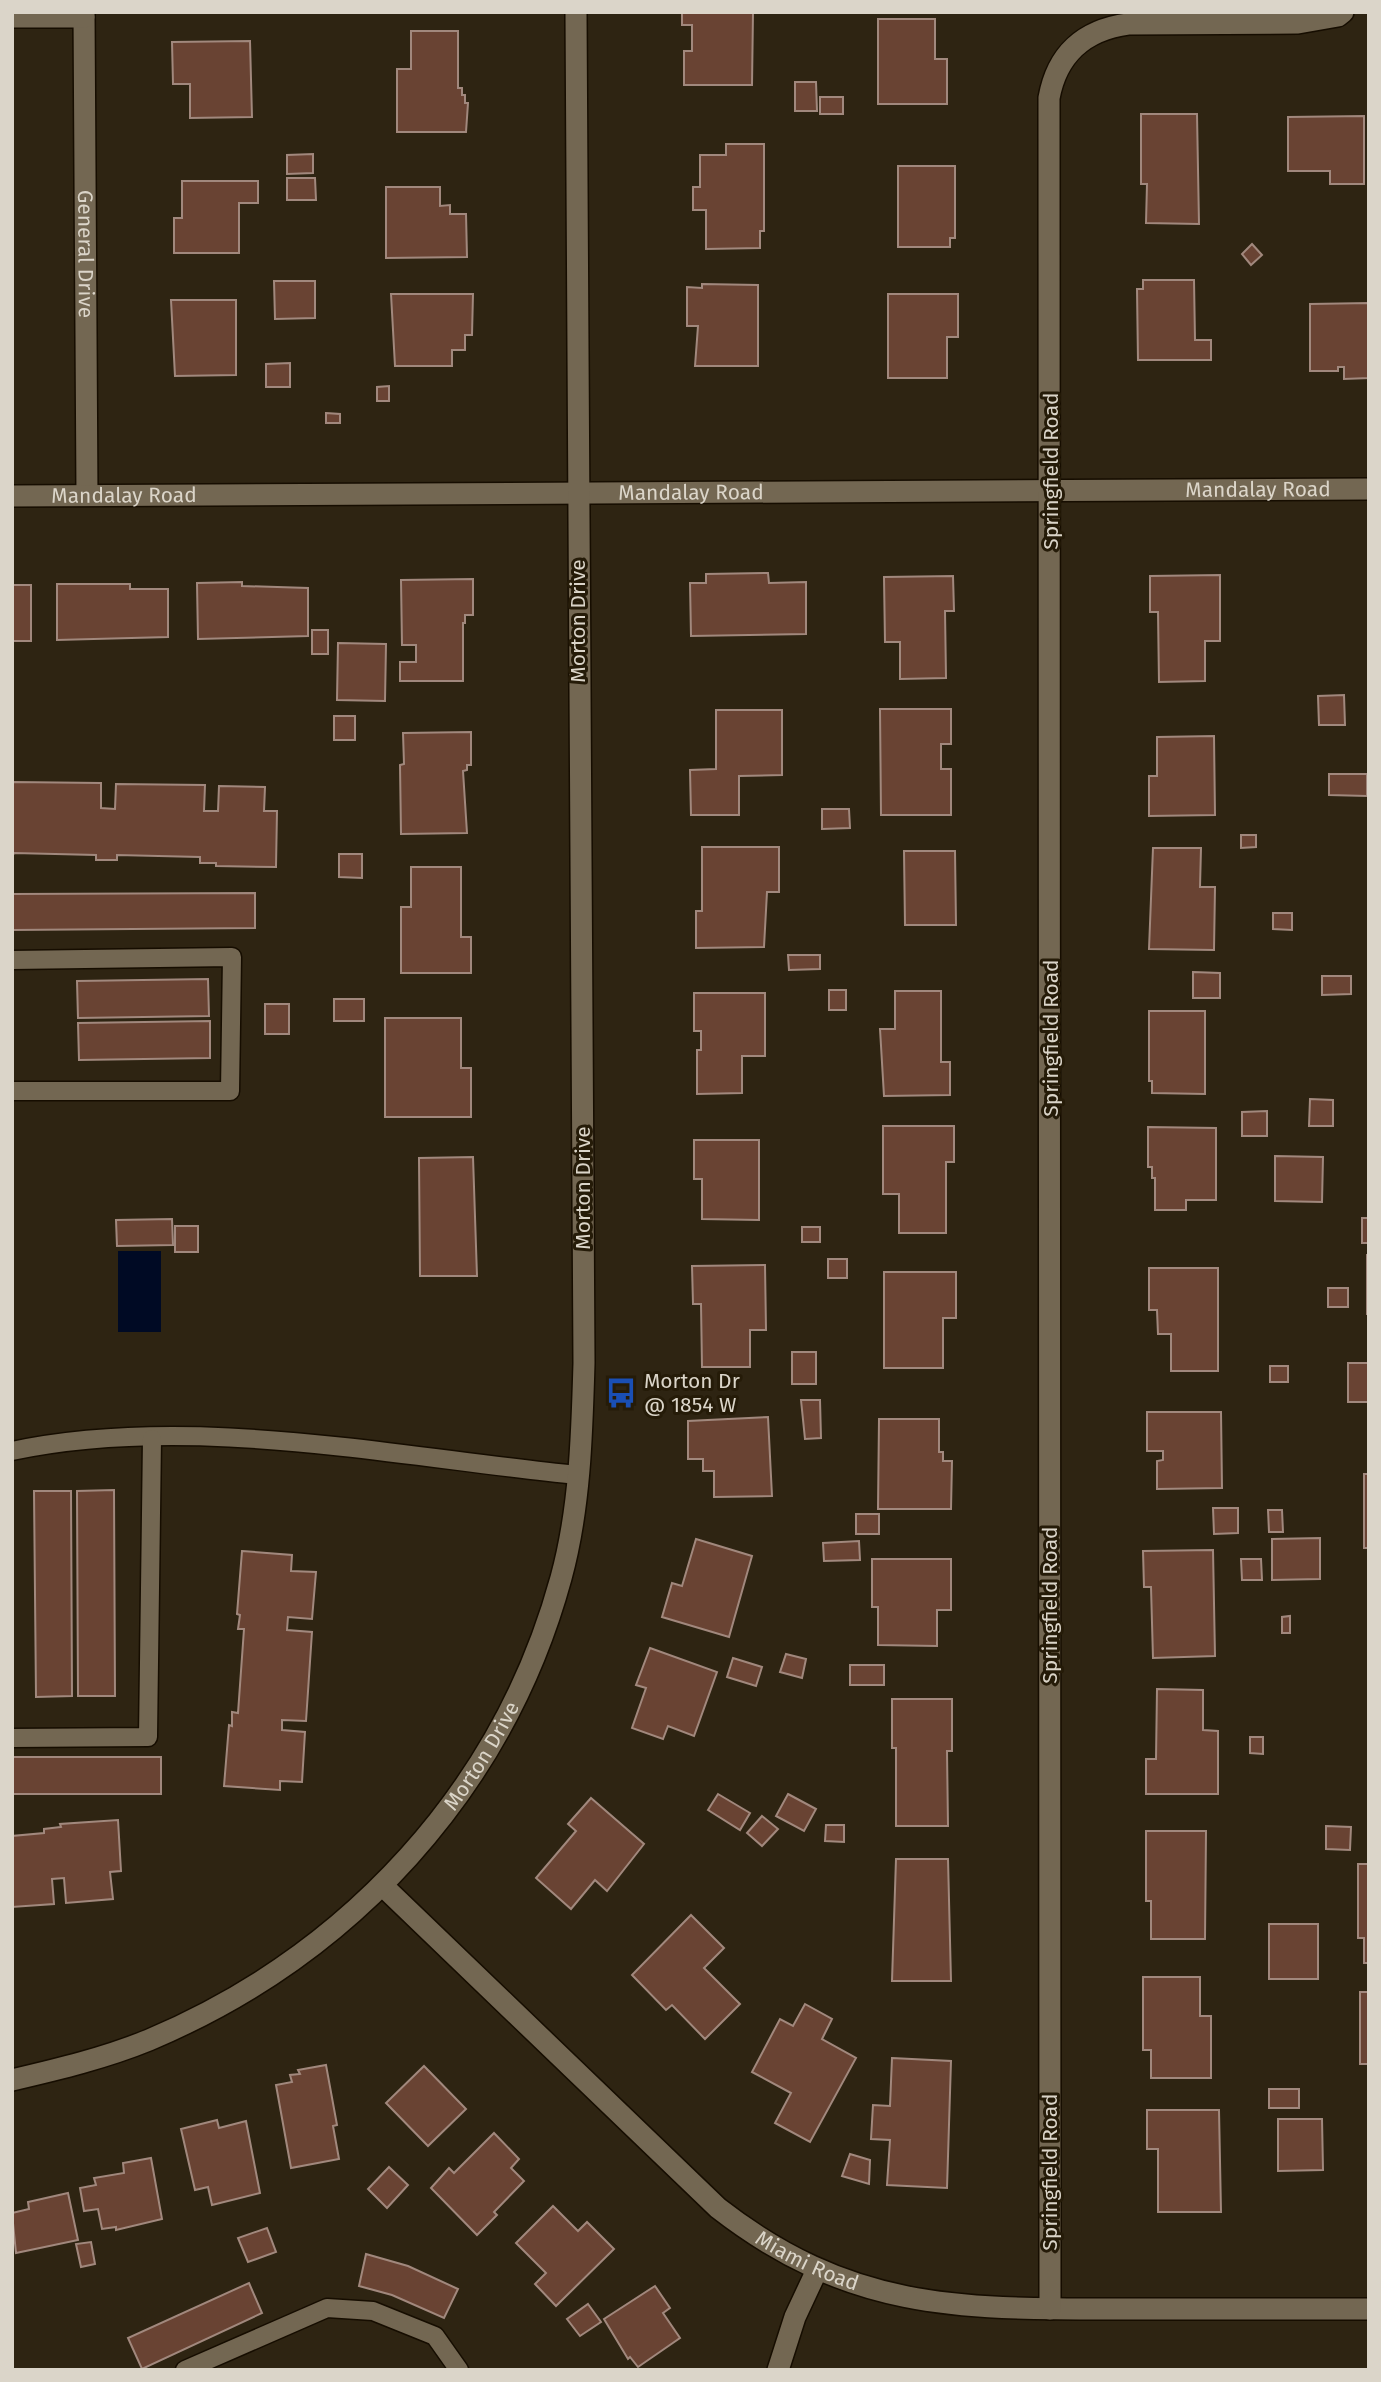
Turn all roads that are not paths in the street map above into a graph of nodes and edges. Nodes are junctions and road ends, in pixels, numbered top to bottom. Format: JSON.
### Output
{"nodes":[{"id":1,"x":576,"y":12,"type":"edge"},
{"id":2,"x":84,"y":14,"type":"edge"},
{"id":3,"x":1341,"y":14,"type":"edge"},
{"id":4,"x":12,"y":16,"type":"edge"},
{"id":5,"x":1369,"y":489,"type":"edge"},
{"id":6,"x":1051,"y":490,"type":"junction"},
{"id":7,"x":577,"y":491,"type":"junction"},
{"id":8,"x":87,"y":495,"type":"junction"},
{"id":9,"x":12,"y":496,"type":"edge"},
{"id":10,"x":12,"y":960,"type":"edge"},
{"id":11,"x":12,"y":1091,"type":"edge"},
{"id":12,"x":152,"y":1439,"type":"junction"},
{"id":13,"x":12,"y":1451,"type":"edge"},
{"id":14,"x":578,"y":1475,"type":"junction"},
{"id":15,"x":12,"y":1738,"type":"edge"},
{"id":16,"x":383,"y":1886,"type":"junction"},
{"id":17,"x":12,"y":2080,"type":"edge"},
{"id":18,"x":817,"y":2270,"type":"junction"},
{"id":19,"x":1050,"y":2309,"type":"junction"},
{"id":20,"x":1369,"y":2309,"type":"edge"},
{"id":21,"x":185,"y":2370,"type":"edge"},
{"id":22,"x":459,"y":2370,"type":"edge"},
{"id":23,"x":778,"y":2370,"type":"edge"}],
"edges":[{"from":1,"to":7,"type":"street","name":"Morton Drive"},
{"from":2,"to":4,"type":"street"},
{"from":2,"to":8,"type":"street","name":"General Drive"},
{"from":3,"to":6,"type":"street","name":"Springfield Road"},
{"from":5,"to":6,"type":"street","name":"Mandalay Road"},
{"from":6,"to":7,"type":"street","name":"Mandalay Road"},
{"from":6,"to":19,"type":"street","name":"Springfield Road"},
{"from":7,"to":8,"type":"street","name":"Mandalay Road"},
{"from":7,"to":14,"type":"street","name":"Morton Drive"},
{"from":8,"to":9,"type":"street","name":"Mandalay Road"},
{"from":10,"to":11,"type":"lane"},
{"from":12,"to":13,"type":"lane"},
{"from":12,"to":14,"type":"lane"},
{"from":12,"to":15,"type":"lane"},
{"from":14,"to":16,"type":"street","name":"Morton Drive"},
{"from":16,"to":17,"type":"street","name":"Morton Drive"},
{"from":16,"to":18,"type":"street","name":"Miami Road"},
{"from":18,"to":19,"type":"street","name":"Miami Road"},
{"from":18,"to":23,"type":"street"},
{"from":19,"to":20,"type":"street","name":"Miami Road"},
{"from":21,"to":22,"type":"lane"}]}
